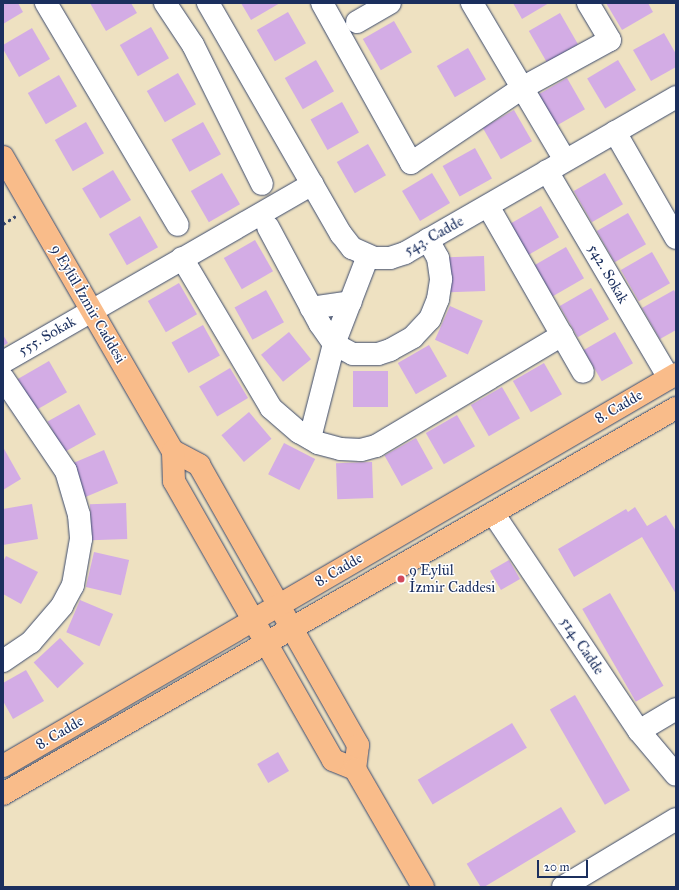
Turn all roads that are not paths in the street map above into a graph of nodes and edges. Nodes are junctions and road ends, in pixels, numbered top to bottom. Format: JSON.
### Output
{"nodes":[{"id":1,"x":46,"y":3,"type":"edge"},
{"id":2,"x":166,"y":3,"type":"edge"},
{"id":3,"x":208,"y":3,"type":"edge"},
{"id":4,"x":322,"y":3,"type":"edge"},
{"id":5,"x":390,"y":3,"type":"edge"},
{"id":6,"x":472,"y":3,"type":"edge"},
{"id":7,"x":588,"y":3,"type":"edge"},
{"id":8,"x":357,"y":22,"type":"dead end"},
{"id":9,"x":522,"y":88,"type":"junction"},
{"id":10,"x":674,"y":103,"type":"edge"},
{"id":11,"x":615,"y":132,"type":"junction"},
{"id":12,"x":3,"y":157,"type":"edge"},
{"id":13,"x":556,"y":166,"type":"junction"},
{"id":14,"x":262,"y":184,"type":"dead end"},
{"id":15,"x":312,"y":184,"type":"junction"},
{"id":16,"x":488,"y":206,"type":"junction"},
{"id":17,"x":178,"y":225,"type":"dead end"},
{"id":18,"x":268,"y":227,"type":"dead end"},
{"id":19,"x":676,"y":238,"type":"edge"},
{"id":20,"x":428,"y":240,"type":"junction"},
{"id":21,"x":368,"y":256,"type":"junction"},
{"id":22,"x":182,"y":258,"type":"junction"},
{"id":23,"x":351,"y":302,"type":"junction"},
{"id":24,"x":311,"y":308,"type":"junction"},
{"id":25,"x":91,"y":310,"type":"junction"},
{"id":26,"x":562,"y":335,"type":"junction"},
{"id":27,"x":334,"y":344,"type":"junction"},
{"id":28,"x":3,"y":362,"type":"edge"},
{"id":29,"x":583,"y":372,"type":"dead end"},
{"id":30,"x":672,"y":376,"type":"edge"},
{"id":31,"x":3,"y":378,"type":"edge"},
{"id":32,"x":674,"y":414,"type":"edge"},
{"id":33,"x":310,"y":438,"type":"junction"},
{"id":34,"x":173,"y":452,"type":"junction"},
{"id":35,"x":493,"y":513,"type":"junction"},
{"id":36,"x":279,"y":605,"type":"junction"},
{"id":37,"x":254,"y":620,"type":"junction"},
{"id":38,"x":293,"y":630,"type":"junction"},
{"id":39,"x":267,"y":645,"type":"junction"},
{"id":40,"x":3,"y":661,"type":"edge"},
{"id":41,"x":676,"y":709,"type":"edge"},
{"id":42,"x":639,"y":731,"type":"junction"},
{"id":43,"x":3,"y":766,"type":"edge"},
{"id":44,"x":355,"y":769,"type":"junction"},
{"id":45,"x":676,"y":775,"type":"edge"},
{"id":46,"x":3,"y":794,"type":"edge"},
{"id":47,"x":676,"y":819,"type":"edge"},
{"id":48,"x":423,"y":887,"type":"edge"},
{"id":49,"x":563,"y":887,"type":"edge"}],
"edges":[{"from":1,"to":17,"type":"street"},
{"from":2,"to":14,"type":"street"},
{"from":3,"to":15,"type":"street","name":"543. Cadde"},
{"from":4,"to":9,"type":"street"},
{"from":5,"to":8,"type":"street"},
{"from":6,"to":9,"type":"street","name":"542. Sokak"},
{"from":7,"to":9,"type":"street"},
{"from":9,"to":13,"type":"street","name":"542. Sokak"},
{"from":10,"to":11,"type":"street","name":"543. Cadde"},
{"from":11,"to":13,"type":"street","name":"543. Cadde"},
{"from":11,"to":19,"type":"street"},
{"from":12,"to":25,"type":"main road","name":"9 Eylül İzmir Caddesi"},
{"from":13,"to":16,"type":"street","name":"543. Cadde"},
{"from":13,"to":30,"type":"street","name":"542. Sokak"},
{"from":15,"to":21,"type":"street","name":"543. Cadde"},
{"from":15,"to":22,"type":"street","name":"555. Sokak"},
{"from":16,"to":20,"type":"street","name":"543. Cadde"},
{"from":16,"to":26,"type":"street"},
{"from":18,"to":24,"type":"street"},
{"from":20,"to":21,"type":"street","name":"543. Cadde"},
{"from":20,"to":27,"type":"street"},
{"from":21,"to":23,"type":"street"},
{"from":22,"to":25,"type":"street","name":"555. Sokak"},
{"from":22,"to":33,"type":"street"},
{"from":23,"to":24,"type":"street"},
{"from":23,"to":27,"type":"street"},
{"from":24,"to":27,"type":"street"},
{"from":25,"to":28,"type":"street","name":"555. Sokak"},
{"from":25,"to":34,"type":"main road","name":"9 Eylül İzmir Caddesi"},
{"from":26,"to":29,"type":"street"},
{"from":26,"to":33,"type":"street"},
{"from":27,"to":33,"type":"street"},
{"from":30,"to":36,"type":"main road","name":"8. Cadde"},
{"from":31,"to":40,"type":"street"},
{"from":32,"to":35,"type":"main road","name":"8. Cadde"},
{"from":34,"to":36,"type":"main road"},
{"from":34,"to":37,"type":"main road","name":"9 Eylül İzmir Caddesi"},
{"from":35,"to":38,"type":"main road","name":"8. Cadde"},
{"from":35,"to":42,"type":"street","name":"514. Cadde"},
{"from":36,"to":37,"type":"main road","name":"8. Cadde"},
{"from":36,"to":38,"type":"main road"},
{"from":37,"to":39,"type":"main road","name":"9 Eylül İzmir Caddesi"},
{"from":37,"to":43,"type":"main road","name":"8. Cadde"},
{"from":38,"to":39,"type":"main road","name":"8. Cadde"},
{"from":38,"to":44,"type":"main road"},
{"from":39,"to":44,"type":"main road","name":"9 Eylül İzmir Caddesi"},
{"from":39,"to":46,"type":"main road","name":"8. Cadde"},
{"from":41,"to":42,"type":"street"},
{"from":42,"to":45,"type":"street","name":"514. Cadde"},
{"from":44,"to":48,"type":"main road"},
{"from":47,"to":49,"type":"street"}]}
